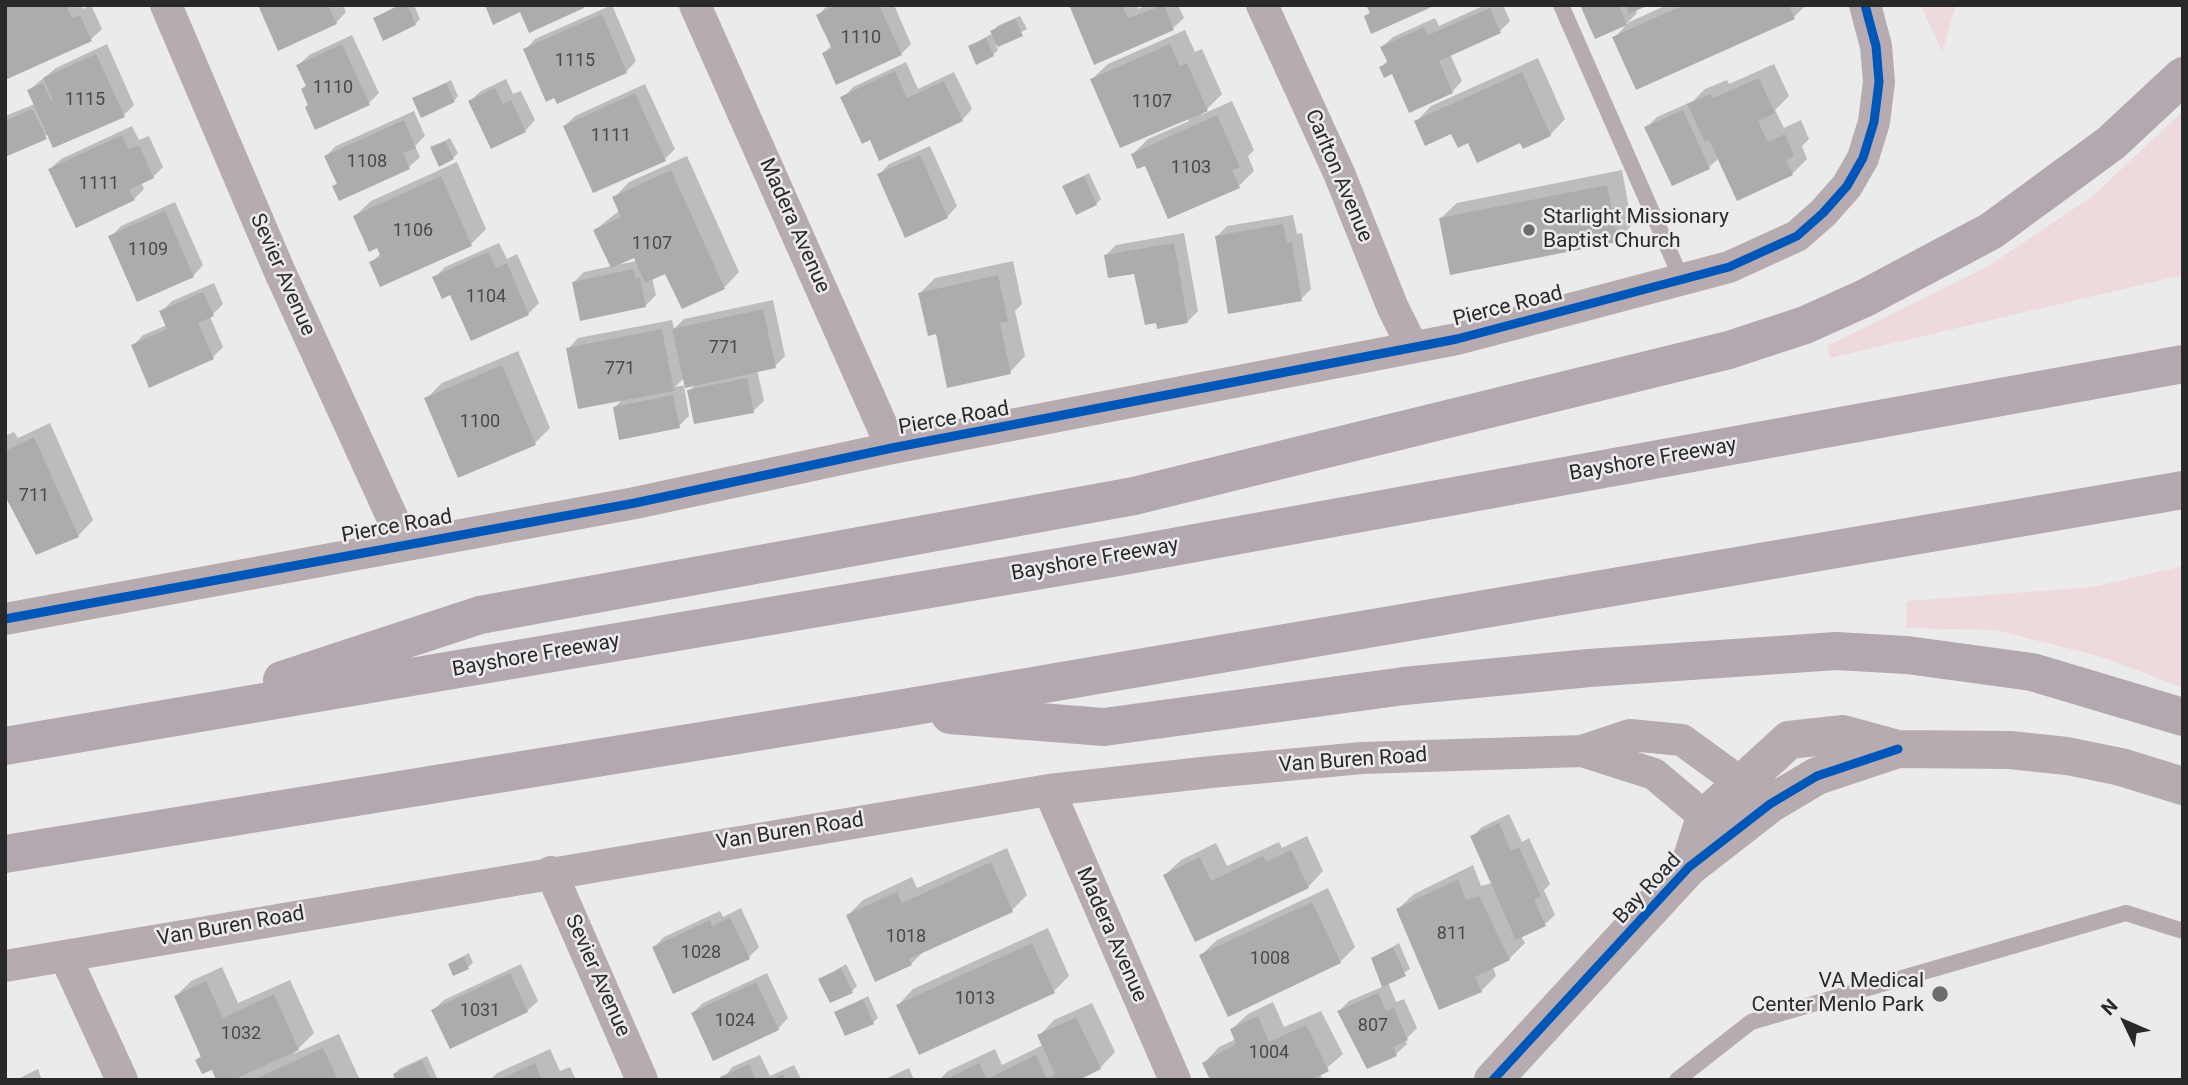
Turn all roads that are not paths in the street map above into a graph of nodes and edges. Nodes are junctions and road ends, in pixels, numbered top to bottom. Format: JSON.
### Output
{"nodes":[{"id":1,"x":166,"y":5,"type":"edge"},
{"id":2,"x":695,"y":5,"type":"edge"},
{"id":3,"x":1262,"y":5,"type":"edge"},
{"id":4,"x":1561,"y":5,"type":"edge"},
{"id":5,"x":1865,"y":5,"type":"edge"},
{"id":6,"x":2183,"y":76,"type":"edge"},
{"id":7,"x":1682,"y":279,"type":"junction"},
{"id":8,"x":1412,"y":346,"type":"junction"},
{"id":9,"x":2183,"y":364,"type":"edge"},
{"id":10,"x":892,"y":448,"type":"junction"},
{"id":11,"x":2183,"y":491,"type":"edge"},
{"id":12,"x":404,"y":543,"type":"junction"},
{"id":13,"x":5,"y":619,"type":"edge"},
{"id":14,"x":892,"y":710,"type":"junction"},
{"id":15,"x":2183,"y":718,"type":"edge"},
{"id":16,"x":157,"y":721,"type":"junction"},
{"id":17,"x":5,"y":746,"type":"edge"},
{"id":18,"x":1898,"y":749,"type":"junction"},
{"id":19,"x":1582,"y":751,"type":"junction"},
{"id":20,"x":1741,"y":783,"type":"junction"},
{"id":21,"x":2183,"y":786,"type":"edge"},
{"id":22,"x":1049,"y":790,"type":"junction"},
{"id":23,"x":1706,"y":817,"type":"junction"},
{"id":24,"x":5,"y":855,"type":"edge"},
{"id":25,"x":1689,"y":867,"type":"junction"},
{"id":26,"x":551,"y":872,"type":"junction"},
{"id":27,"x":2183,"y":931,"type":"edge"},
{"id":28,"x":65,"y":956,"type":"junction"},
{"id":29,"x":5,"y":966,"type":"edge"},
{"id":30,"x":122,"y":1080,"type":"edge"},
{"id":31,"x":642,"y":1080,"type":"edge"},
{"id":32,"x":1175,"y":1080,"type":"edge"},
{"id":33,"x":1493,"y":1080,"type":"edge"},
{"id":34,"x":1677,"y":1080,"type":"edge"}],
"edges":[{"from":1,"to":12,"type":"street","name":"Sevier Avenue"},
{"from":2,"to":10,"type":"street","name":"Madera Avenue"},
{"from":3,"to":8,"type":"street","name":"Carlton Avenue"},
{"from":4,"to":7,"type":"lane"},
{"from":5,"to":7,"type":"street","name":"Pierce Road"},
{"from":6,"to":16,"type":"highway"},
{"from":7,"to":8,"type":"street","name":"Pierce Road"},
{"from":8,"to":10,"type":"street","name":"Pierce Road"},
{"from":9,"to":16,"type":"highway","name":"Bayshore Freeway"},
{"from":10,"to":12,"type":"street","name":"Pierce Road"},
{"from":11,"to":14,"type":"highway"},
{"from":12,"to":13,"type":"street","name":"Pierce Road"},
{"from":14,"to":15,"type":"highway"},
{"from":14,"to":24,"type":"highway"},
{"from":16,"to":17,"type":"highway","name":"Bayshore Freeway"},
{"from":18,"to":20,"type":"street","name":"Bay Road"},
{"from":18,"to":21,"type":"street","name":"Bay Road"},
{"from":18,"to":25,"type":"street","name":"Bay Road"},
{"from":19,"to":20,"type":"street","name":"Van Buren Road"},
{"from":19,"to":22,"type":"street","name":"Van Buren Road"},
{"from":19,"to":23,"type":"street","name":"Van Buren Road"},
{"from":20,"to":23,"type":"street","name":"Bay Road"},
{"from":22,"to":26,"type":"street","name":"Van Buren Road"},
{"from":22,"to":32,"type":"street","name":"Madera Avenue"},
{"from":23,"to":25,"type":"street","name":"Bay Road"},
{"from":25,"to":33,"type":"street","name":"Bay Road"},
{"from":26,"to":28,"type":"street","name":"Van Buren Road"},
{"from":26,"to":31,"type":"street","name":"Sevier Avenue"},
{"from":27,"to":34,"type":"lane"},
{"from":28,"to":29,"type":"street","name":"Van Buren Road"},
{"from":28,"to":30,"type":"street"}]}
